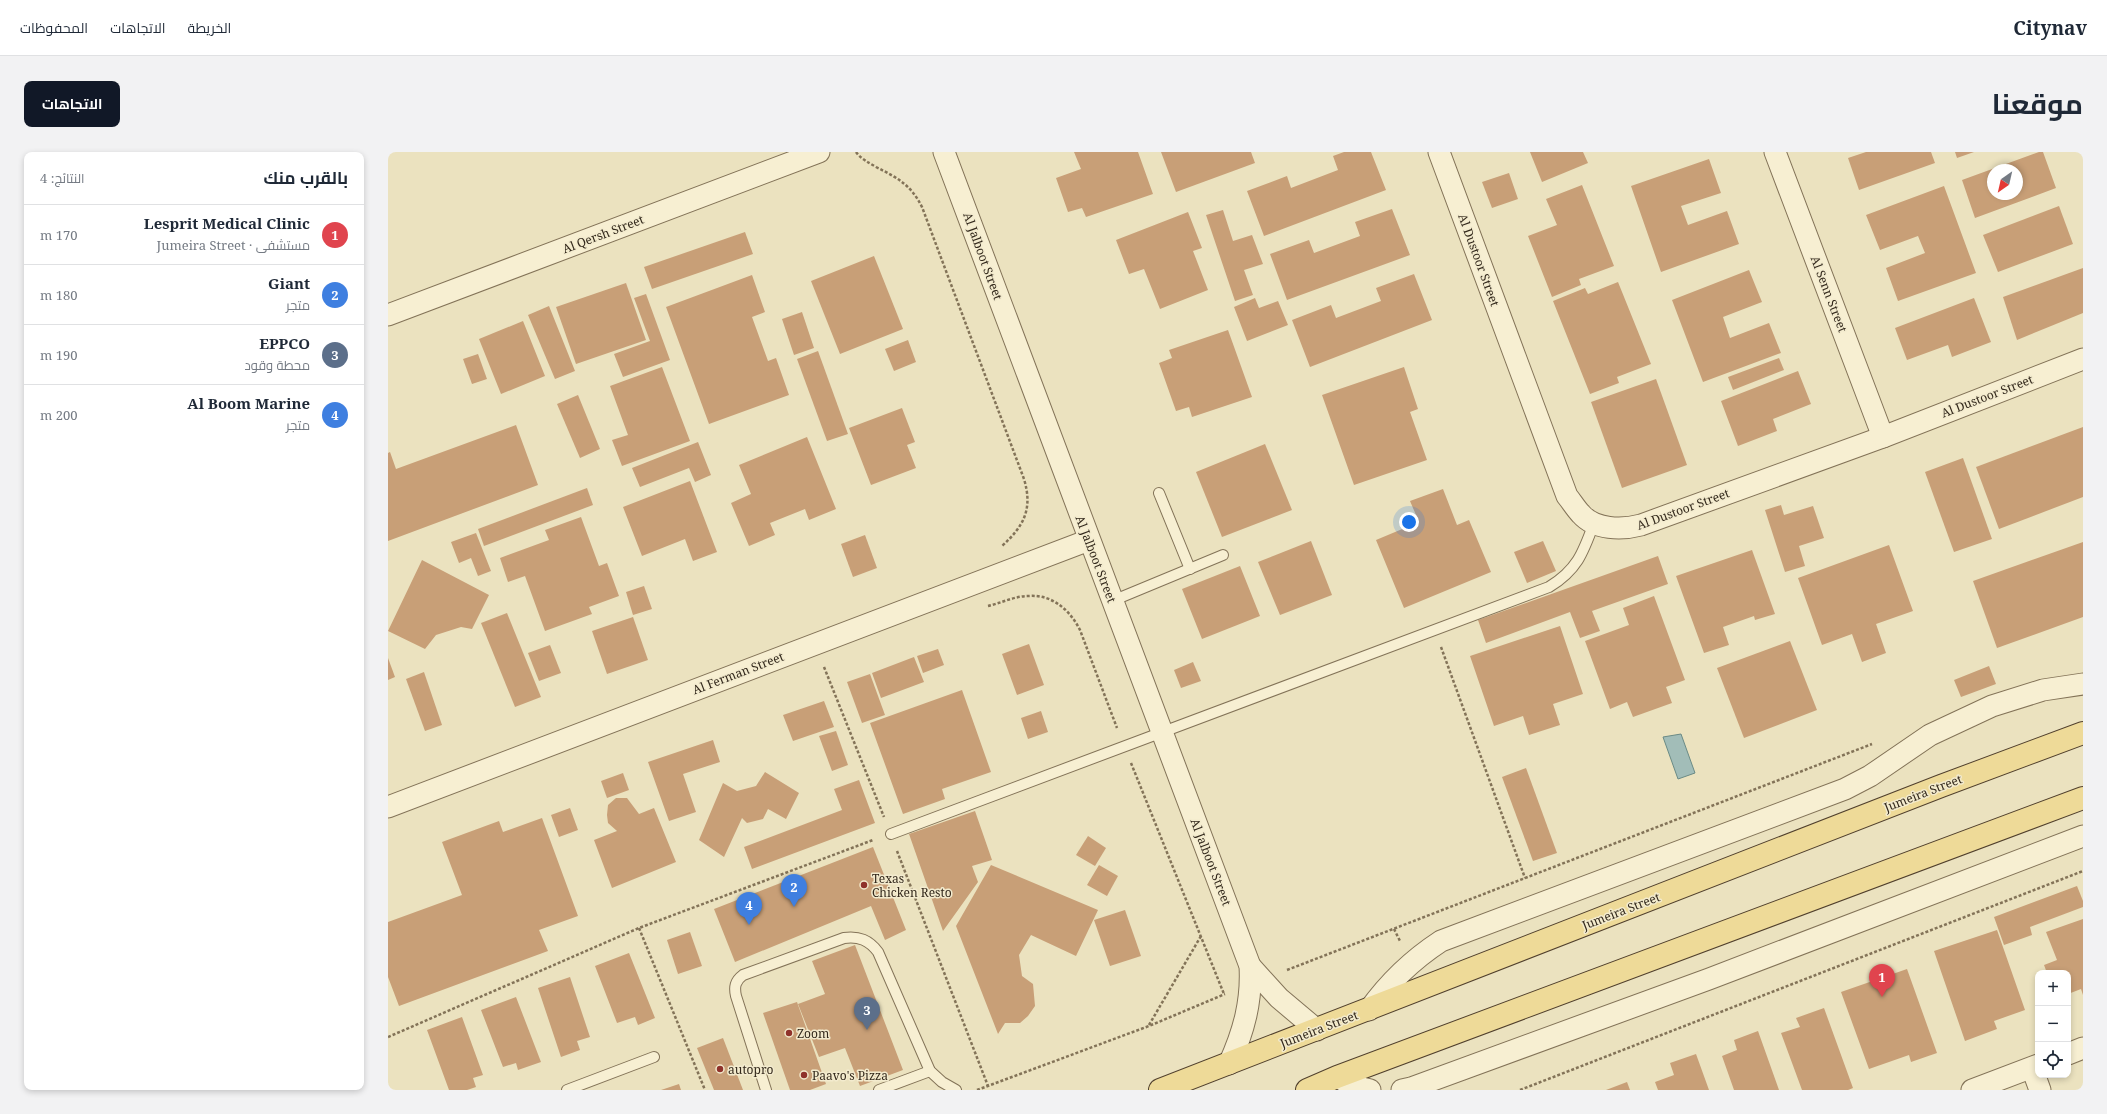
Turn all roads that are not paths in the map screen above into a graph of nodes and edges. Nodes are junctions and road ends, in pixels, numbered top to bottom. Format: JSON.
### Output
{"nodes":[{"id":1,"x":819,"y":152,"type":"edge"},
{"id":2,"x":944,"y":152,"type":"edge"},
{"id":3,"x":1439,"y":152,"type":"edge"},
{"id":4,"x":1775,"y":152,"type":"edge"},
{"id":5,"x":388,"y":315,"type":"edge"},
{"id":6,"x":2083,"y":359,"type":"edge"},
{"id":7,"x":1883,"y":437,"type":"junction"},
{"id":8,"x":1159,"y":493,"type":"dead end"},
{"id":9,"x":1594,"y":524,"type":"junction"},
{"id":10,"x":1089,"y":540,"type":"junction"},
{"id":11,"x":1223,"y":555,"type":"dead end"},
{"id":12,"x":1190,"y":569,"type":"junction"},
{"id":13,"x":1112,"y":601,"type":"junction"},
{"id":14,"x":2083,"y":684,"type":"edge"},
{"id":15,"x":1162,"y":732,"type":"junction"},
{"id":16,"x":2083,"y":734,"type":"edge"},
{"id":17,"x":2083,"y":798,"type":"edge"},
{"id":18,"x":388,"y":807,"type":"edge"},
{"id":19,"x":891,"y":834,"type":"road end"},
{"id":20,"x":2083,"y":836,"type":"edge"},
{"id":21,"x":1254,"y":976,"type":"junction"},
{"id":22,"x":1369,"y":1010,"type":"junction"},
{"id":23,"x":1317,"y":1030,"type":"junction"},
{"id":24,"x":2083,"y":1048,"type":"edge"},
{"id":25,"x":2071,"y":1053,"type":"edge"},
{"id":26,"x":654,"y":1057,"type":"dead end"},
{"id":27,"x":1229,"y":1064,"type":"junction"},
{"id":28,"x":2035,"y":1066,"type":"edge"},
{"id":29,"x":930,"y":1071,"type":"junction"},
{"id":30,"x":1336,"y":1077,"type":"junction"},
{"id":31,"x":2038,"y":1078,"type":"edge"},
{"id":32,"x":567,"y":1090,"type":"edge"},
{"id":33,"x":766,"y":1090,"type":"edge"},
{"id":34,"x":879,"y":1090,"type":"edge"},
{"id":35,"x":956,"y":1090,"type":"edge"},
{"id":36,"x":1160,"y":1090,"type":"edge"},
{"id":37,"x":1307,"y":1090,"type":"edge"},
{"id":38,"x":1370,"y":1090,"type":"edge"},
{"id":39,"x":1402,"y":1090,"type":"edge"},
{"id":40,"x":1972,"y":1090,"type":"edge"},
{"id":41,"x":2040,"y":1090,"type":"edge"}],
"edges":[{"from":1,"to":5,"type":"street","name":"Al Qersh Street"},
{"from":2,"to":10,"type":"street","name":"Al Jalboot Street"},
{"from":3,"to":9,"type":"street","name":"Al Dustoor Street"},
{"from":4,"to":7,"type":"street","name":"Al Senn Street"},
{"from":6,"to":7,"type":"street","name":"Al Dustoor Street"},
{"from":7,"to":9,"type":"street","name":"Al Dustoor Street"},
{"from":8,"to":12,"type":"lane"},
{"from":9,"to":15,"type":"lane"},
{"from":10,"to":13,"type":"street","name":"Al Jalboot Street"},
{"from":10,"to":18,"type":"street","name":"Al Ferman Street"},
{"from":11,"to":12,"type":"lane"},
{"from":12,"to":13,"type":"lane"},
{"from":13,"to":15,"type":"street","name":"Al Jalboot Street"},
{"from":14,"to":22,"type":"street"},
{"from":15,"to":19,"type":"lane"},
{"from":15,"to":21,"type":"street","name":"Al Jalboot Street"},
{"from":16,"to":22,"type":"main road","name":"Jumeira Street"},
{"from":17,"to":30,"type":"main road"},
{"from":20,"to":39,"type":"street"},
{"from":21,"to":23,"type":"street","name":"Al Jalboot Street"},
{"from":21,"to":27,"type":"street","name":"Al Jalboot Street"},
{"from":22,"to":23,"type":"main road","name":"Jumeira Street"},
{"from":23,"to":27,"type":"main road","name":"Jumeira Street"},
{"from":24,"to":25,"type":"street"},
{"from":26,"to":32,"type":"lane"},
{"from":27,"to":36,"type":"main road","name":"Jumeira Street"},
{"from":28,"to":40,"type":"street"},
{"from":29,"to":33,"type":"lane"},
{"from":29,"to":34,"type":"lane"},
{"from":29,"to":35,"type":"lane"},
{"from":30,"to":37,"type":"main road"},
{"from":30,"to":38,"type":"street"},
{"from":31,"to":41,"type":"street"}]}
